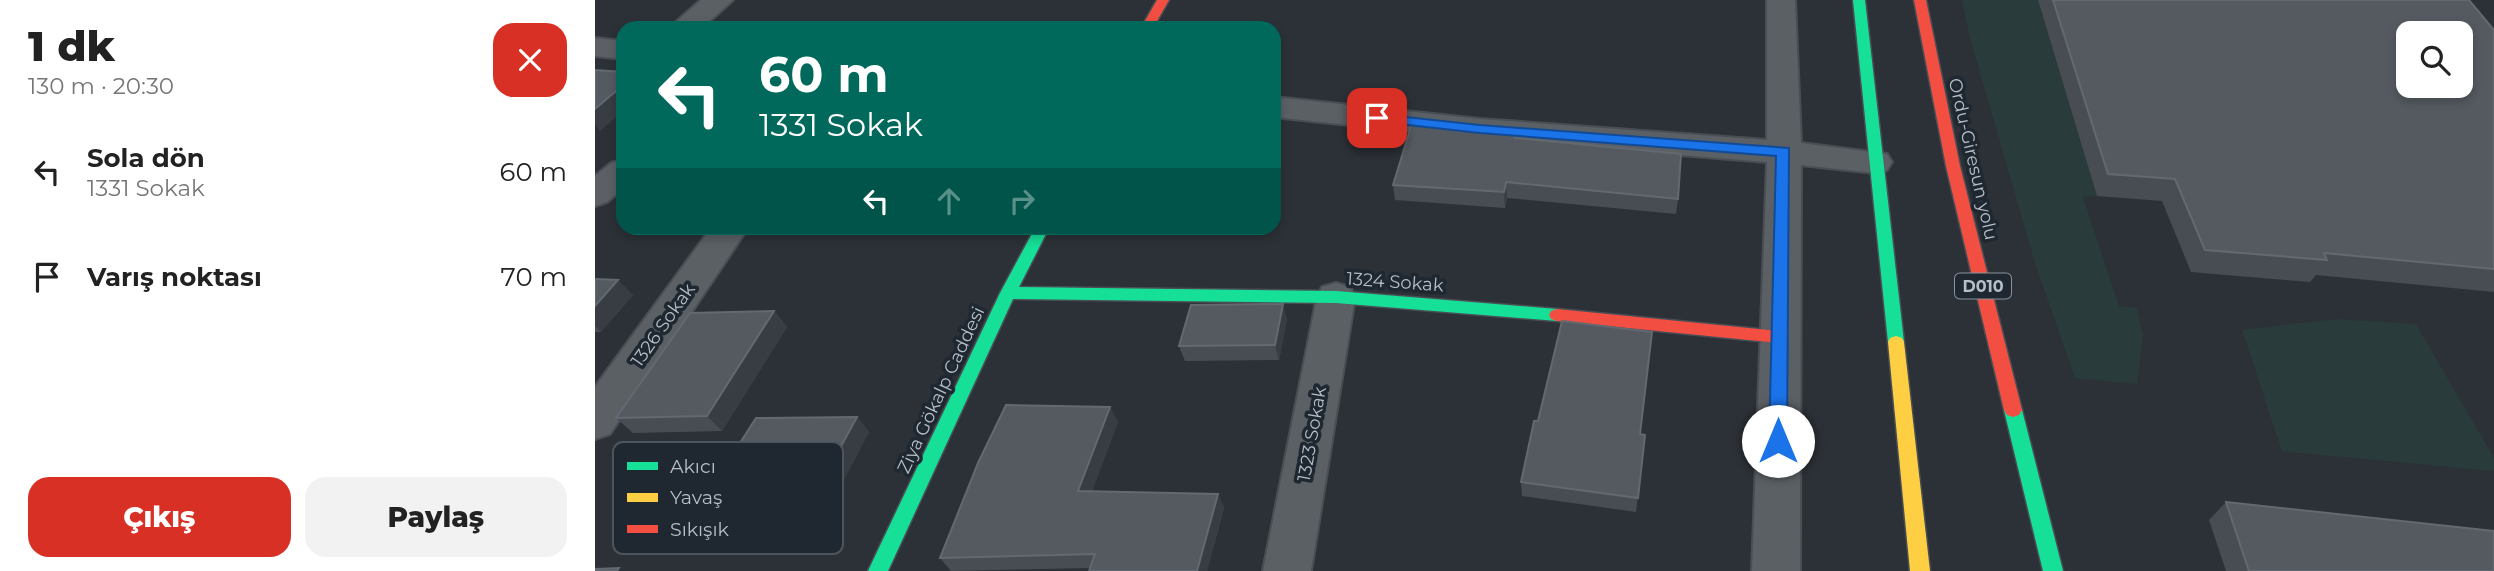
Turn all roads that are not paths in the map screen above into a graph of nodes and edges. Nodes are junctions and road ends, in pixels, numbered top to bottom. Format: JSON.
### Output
{"nodes":[{"id":1,"x":719,"y":0,"type":"edge"},
{"id":2,"x":1163,"y":0,"type":"edge"},
{"id":3,"x":1781,"y":0,"type":"edge"},
{"id":4,"x":1859,"y":0,"type":"edge"},
{"id":5,"x":1920,"y":0,"type":"edge"},
{"id":6,"x":693,"y":21,"type":"edge"},
{"id":7,"x":1151,"y":21,"type":"edge"},
{"id":8,"x":595,"y":47,"type":"edge"},
{"id":9,"x":616,"y":49,"type":"edge"},
{"id":10,"x":1281,"y":108,"type":"edge"},
{"id":11,"x":1784,"y":152,"type":"junction"},
{"id":12,"x":1875,"y":162,"type":"junction"},
{"id":13,"x":616,"y":177,"type":"edge"},
{"id":14,"x":595,"y":194,"type":"edge"},
{"id":15,"x":725,"y":235,"type":"edge"},
{"id":16,"x":1038,"y":235,"type":"edge"},
{"id":17,"x":1007,"y":293,"type":"junction"},
{"id":18,"x":1336,"y":297,"type":"junction"},
{"id":19,"x":1779,"y":337,"type":"junction"},
{"id":20,"x":595,"y":421,"type":"edge"},
{"id":21,"x":878,"y":571,"type":"edge"},
{"id":22,"x":1287,"y":571,"type":"edge"},
{"id":23,"x":1776,"y":571,"type":"edge"},
{"id":24,"x":1920,"y":571,"type":"edge"},
{"id":25,"x":2053,"y":571,"type":"edge"}],
"edges":[{"from":1,"to":6,"type":"street"},
{"from":2,"to":7,"type":"main road"},
{"from":3,"to":11,"type":"street"},
{"from":4,"to":12,"type":"main road"},
{"from":5,"to":25,"type":"main road","name":"Ordu-Giresun yolu","number":"D010"},
{"from":8,"to":9,"type":"street"},
{"from":10,"to":11,"type":"street"},
{"from":11,"to":12,"type":"street"},
{"from":11,"to":19,"type":"street"},
{"from":12,"to":24,"type":"main road"},
{"from":13,"to":14,"type":"street"},
{"from":15,"to":20,"type":"street","name":"1326 Sokak"},
{"from":16,"to":17,"type":"main road","name":"Ziya Gökalp Caddesi"},
{"from":17,"to":18,"type":"main road","name":"1324 Sokak"},
{"from":17,"to":21,"type":"main road","name":"Ziya Gökalp Caddesi"},
{"from":18,"to":19,"type":"main road","name":"1324 Sokak"},
{"from":18,"to":22,"type":"street","name":"1323 Sokak"},
{"from":19,"to":23,"type":"street"}]}
